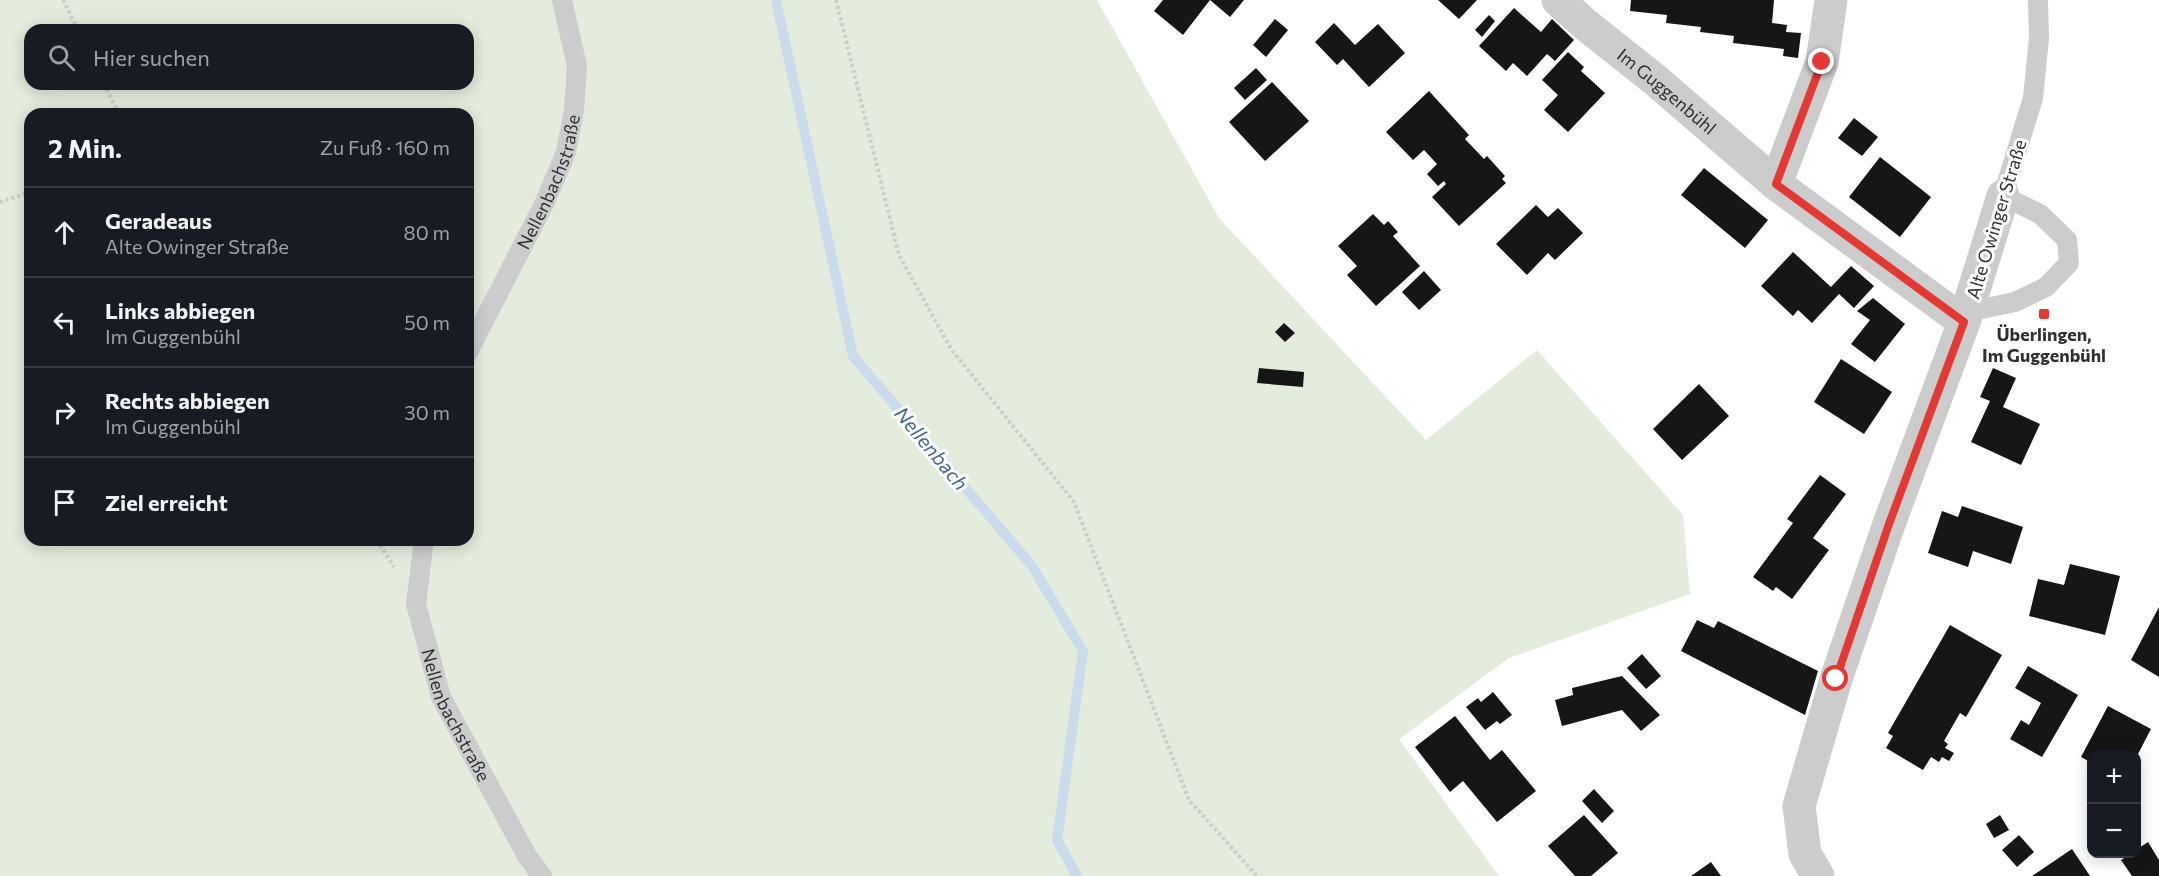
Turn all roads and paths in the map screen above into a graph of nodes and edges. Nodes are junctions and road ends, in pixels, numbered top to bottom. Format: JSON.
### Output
{"nodes":[{"id":1,"x":63,"y":0,"type":"edge"},
{"id":2,"x":562,"y":0,"type":"edge"},
{"id":3,"x":836,"y":0,"type":"edge"},
{"id":4,"x":1558,"y":0,"type":"edge"},
{"id":5,"x":1831,"y":0,"type":"edge"},
{"id":6,"x":2038,"y":0,"type":"edge"},
{"id":7,"x":75,"y":24,"type":"edge"},
{"id":8,"x":107,"y":90,"type":"edge"},
{"id":9,"x":116,"y":108,"type":"edge"},
{"id":10,"x":1776,"y":184,"type":"junction"},
{"id":11,"x":24,"y":194,"type":"edge"},
{"id":12,"x":2003,"y":196,"type":"junction"},
{"id":13,"x":0,"y":202,"type":"edge"},
{"id":14,"x":1965,"y":317,"type":"junction"},
{"id":15,"x":474,"y":340,"type":"edge"},
{"id":16,"x":423,"y":546,"type":"edge"},
{"id":17,"x":542,"y":876,"type":"edge"},
{"id":18,"x":1257,"y":876,"type":"edge"},
{"id":19,"x":1818,"y":876,"type":"edge"}],
"edges":[{"from":1,"to":7,"type":"path"},
{"from":2,"to":15,"type":"lane","name":"Nellenbachstraße"},
{"from":3,"to":18,"type":"path"},
{"from":4,"to":10,"type":"street","name":"Im Guggenbühl"},
{"from":5,"to":10,"type":"street"},
{"from":6,"to":12,"type":"lane","name":"Alte Owinger Straße"},
{"from":8,"to":9,"type":"path"},
{"from":10,"to":14,"type":"street","name":"Im Guggenbühl"},
{"from":11,"to":13,"type":"path"},
{"from":12,"to":14,"type":"street","name":"Alte Owinger Straße"},
{"from":12,"to":14,"type":"lane"},
{"from":14,"to":19,"type":"street","name":"Alte Owinger Straße"},
{"from":16,"to":17,"type":"lane","name":"Nellenbachstraße"}]}
